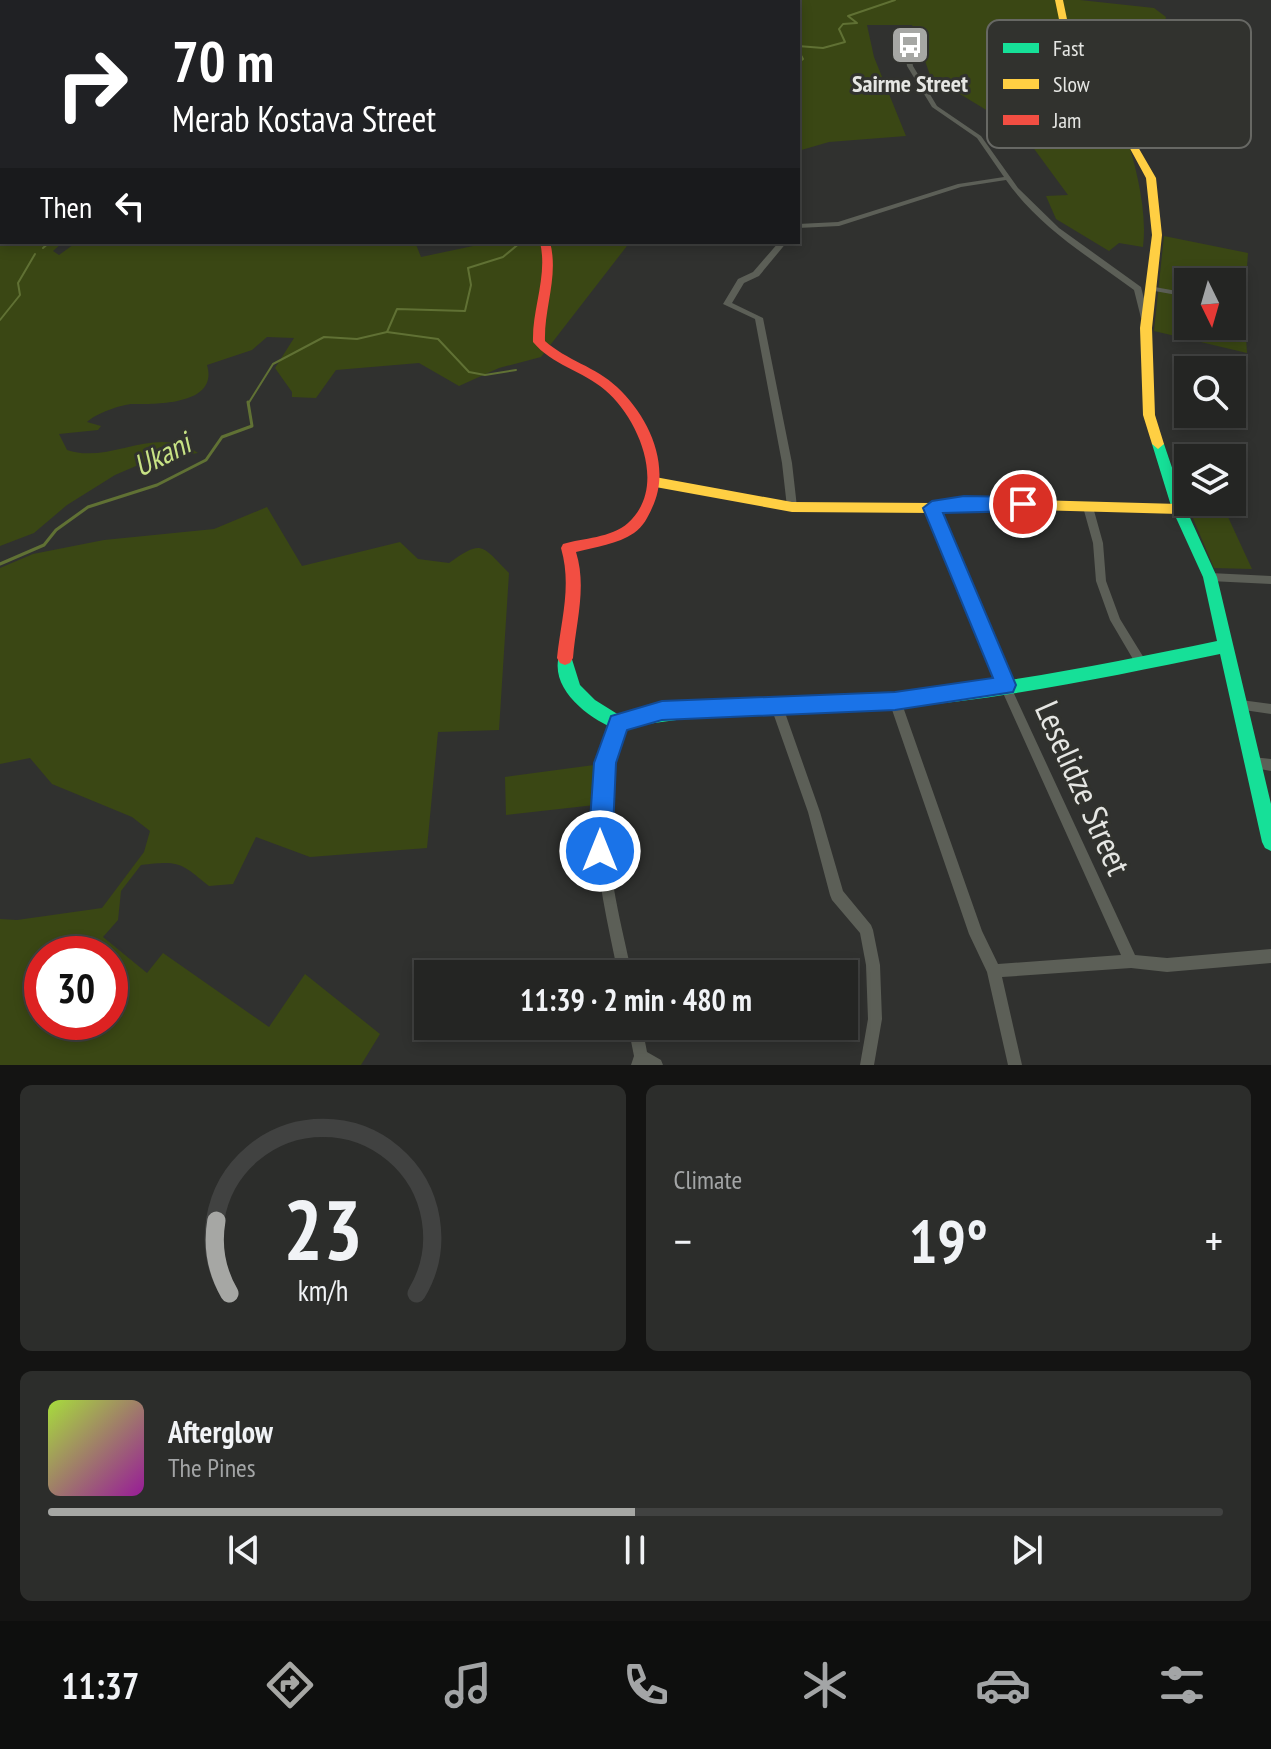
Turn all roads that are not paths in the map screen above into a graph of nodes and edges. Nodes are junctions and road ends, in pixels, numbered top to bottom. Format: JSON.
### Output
{"nodes":[{"id":1,"x":1059,"y":0,"type":"edge"},
{"id":2,"x":1063,"y":20,"type":"edge"},
{"id":3,"x":903,"y":27,"type":"dead end"},
{"id":4,"x":1134,"y":148,"type":"edge"},
{"id":5,"x":1008,"y":178,"type":"junction"},
{"id":6,"x":800,"y":226,"type":"edge"},
{"id":7,"x":546,"y":244,"type":"edge"},
{"id":8,"x":781,"y":244,"type":"edge"},
{"id":9,"x":1152,"y":288,"type":"junction"},
{"id":10,"x":1174,"y":292,"type":"edge"},
{"id":11,"x":1146,"y":328,"type":"junction"},
{"id":12,"x":655,"y":482,"type":"junction"},
{"id":13,"x":1174,"y":493,"type":"edge"},
{"id":14,"x":792,"y":507,"type":"junction"},
{"id":15,"x":1088,"y":507,"type":"junction"},
{"id":16,"x":932,"y":508,"type":"junction"},
{"id":17,"x":1174,"y":509,"type":"edge"},
{"id":18,"x":1182,"y":516,"type":"edge"},
{"id":19,"x":1210,"y":577,"type":"junction"},
{"id":20,"x":1271,"y":580,"type":"edge"},
{"id":21,"x":1226,"y":646,"type":"junction"},
{"id":22,"x":1141,"y":663,"type":"junction"},
{"id":23,"x":1006,"y":685,"type":"junction"},
{"id":24,"x":895,"y":701,"type":"junction"},
{"id":25,"x":1241,"y":705,"type":"junction"},
{"id":26,"x":777,"y":707,"type":"junction"},
{"id":27,"x":1271,"y":709,"type":"edge"},
{"id":28,"x":618,"y":723,"type":"junction"},
{"id":29,"x":1253,"y":763,"type":"junction"},
{"id":30,"x":1271,"y":765,"type":"edge"},
{"id":31,"x":1271,"y":842,"type":"edge"},
{"id":32,"x":1271,"y":956,"type":"edge"},
{"id":33,"x":622,"y":960,"type":"edge"},
{"id":34,"x":1131,"y":961,"type":"junction"},
{"id":35,"x":994,"y":971,"type":"junction"},
{"id":36,"x":637,"y":1040,"type":"edge"},
{"id":37,"x":640,"y":1060,"type":"edge"},
{"id":38,"x":656,"y":1065,"type":"edge"},
{"id":39,"x":867,"y":1065,"type":"edge"},
{"id":40,"x":1015,"y":1065,"type":"edge"}],
"edges":[{"from":1,"to":2,"type":"street"},
{"from":3,"to":5,"type":"street"},
{"from":4,"to":9,"type":"street"},
{"from":5,"to":6,"type":"street"},
{"from":5,"to":11,"type":"street"},
{"from":7,"to":12,"type":"street"},
{"from":8,"to":14,"type":"street"},
{"from":9,"to":10,"type":"street"},
{"from":9,"to":11,"type":"street"},
{"from":11,"to":13,"type":"street"},
{"from":12,"to":14,"type":"street"},
{"from":12,"to":28,"type":"street"},
{"from":14,"to":16,"type":"street"},
{"from":15,"to":16,"type":"street"},
{"from":15,"to":17,"type":"street"},
{"from":15,"to":22,"type":"street"},
{"from":16,"to":23,"type":"street","name":"Leselidze Street"},
{"from":18,"to":19,"type":"street"},
{"from":19,"to":20,"type":"street"},
{"from":19,"to":21,"type":"street"},
{"from":21,"to":22,"type":"street"},
{"from":21,"to":25,"type":"street"},
{"from":22,"to":23,"type":"street"},
{"from":23,"to":24,"type":"street"},
{"from":23,"to":34,"type":"street","name":"Leselidze Street"},
{"from":24,"to":26,"type":"street"},
{"from":24,"to":35,"type":"street"},
{"from":25,"to":27,"type":"street"},
{"from":25,"to":29,"type":"street"},
{"from":26,"to":28,"type":"street"},
{"from":26,"to":39,"type":"street"},
{"from":28,"to":33,"type":"street"},
{"from":29,"to":30,"type":"street"},
{"from":29,"to":31,"type":"street"},
{"from":32,"to":34,"type":"street"},
{"from":34,"to":35,"type":"street"},
{"from":35,"to":40,"type":"street"},
{"from":36,"to":37,"type":"street"},
{"from":37,"to":38,"type":"street"}]}
